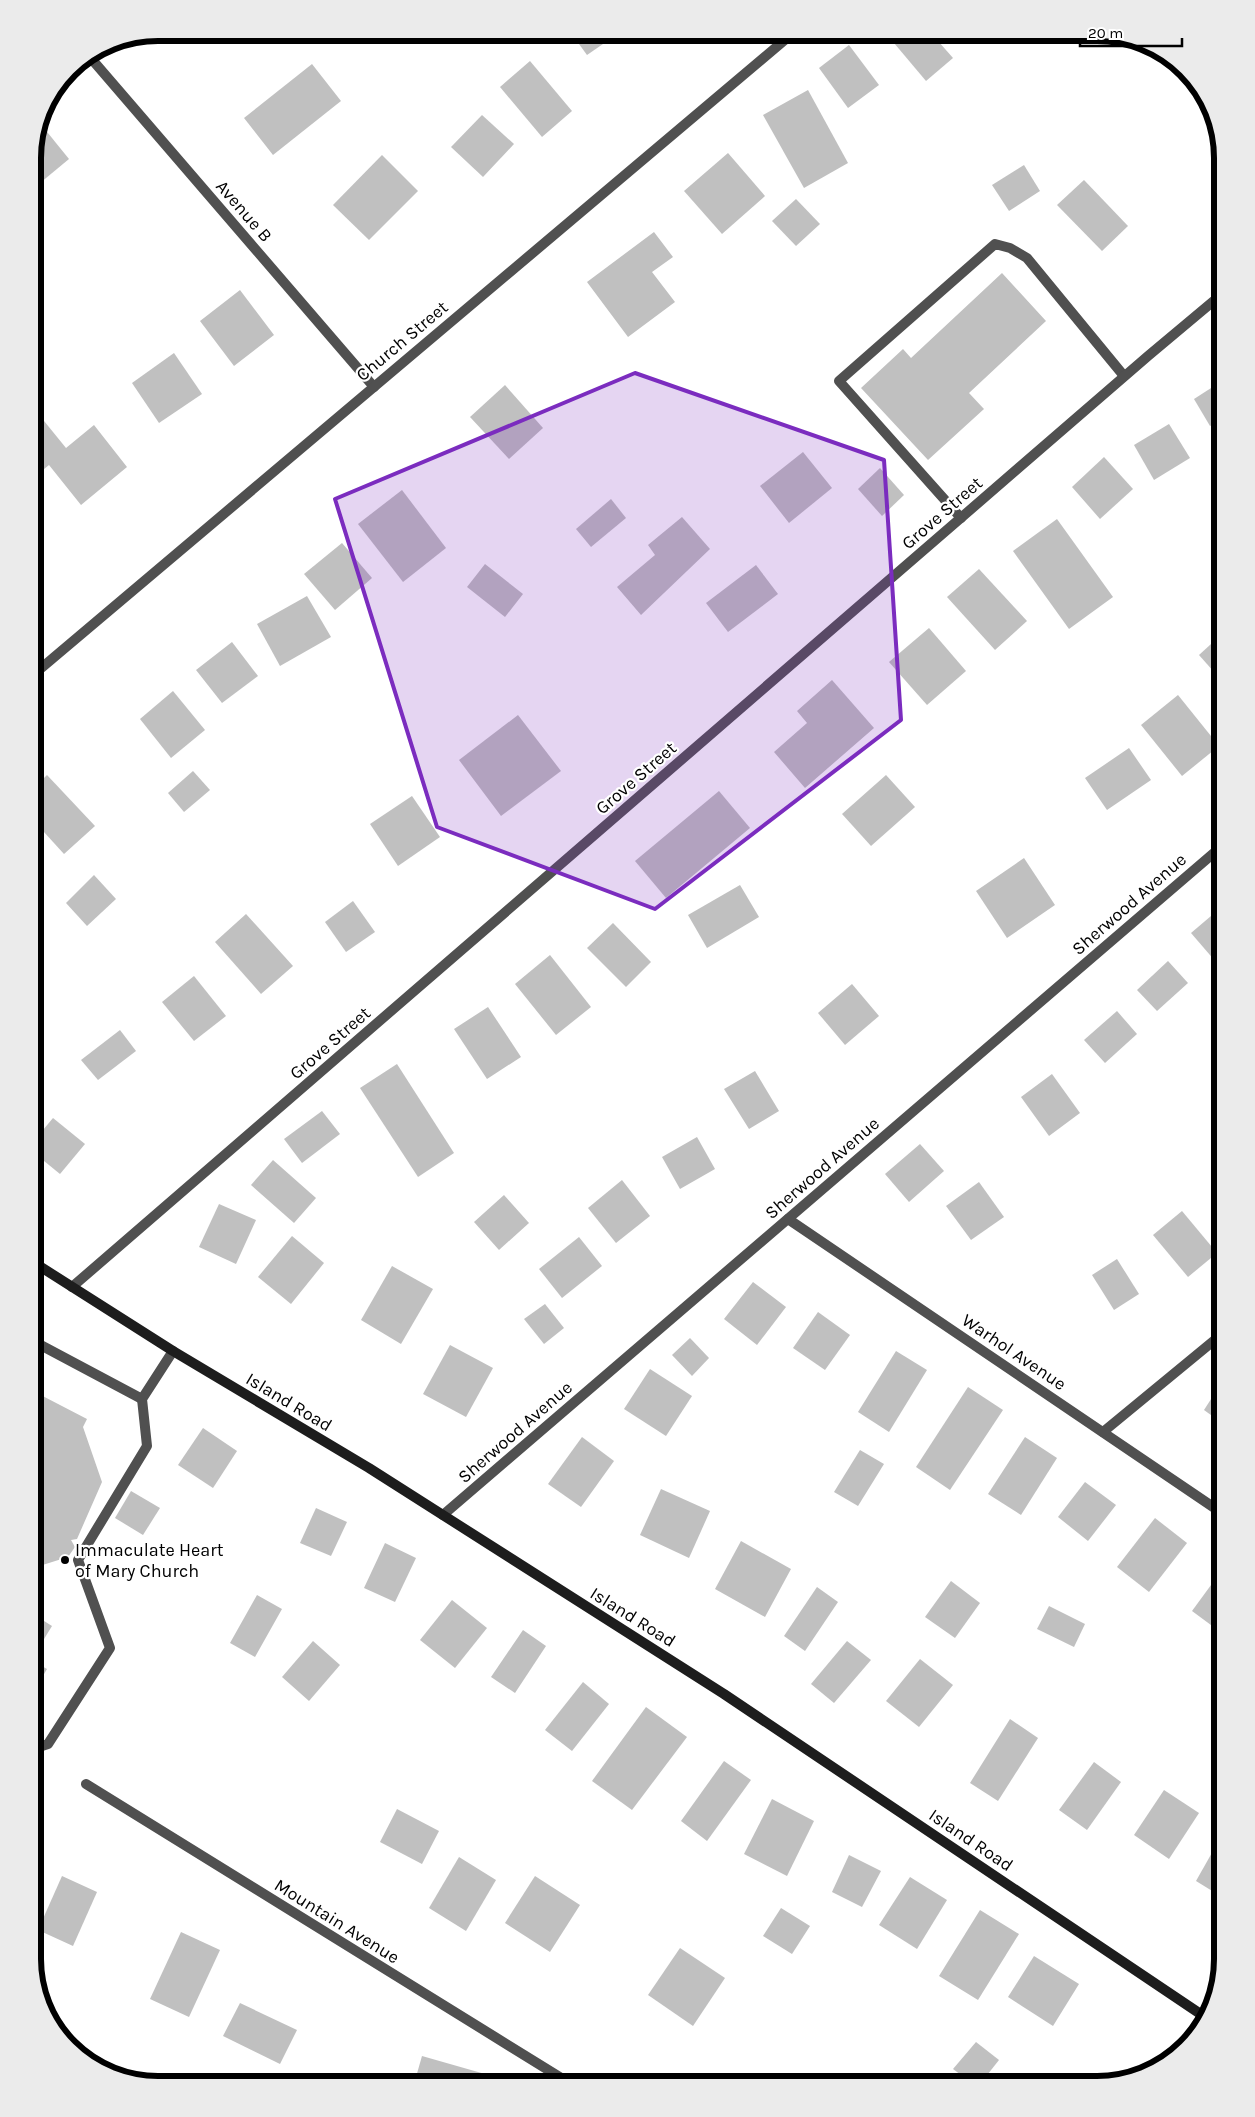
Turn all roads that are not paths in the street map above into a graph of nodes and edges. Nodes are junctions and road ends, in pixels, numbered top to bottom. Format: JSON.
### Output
{"nodes":[{"id":1,"x":782,"y":42,"type":"edge"},
{"id":2,"x":93,"y":61,"type":"edge"},
{"id":3,"x":1214,"y":301,"type":"edge"},
{"id":4,"x":1124,"y":376,"type":"junction"},
{"id":5,"x":374,"y":387,"type":"junction"},
{"id":6,"x":961,"y":518,"type":"junction"},
{"id":7,"x":42,"y":668,"type":"edge"},
{"id":8,"x":1214,"y":853,"type":"edge"},
{"id":9,"x":788,"y":1219,"type":"junction"},
{"id":10,"x":41,"y":1267,"type":"edge"},
{"id":11,"x":72,"y":1287,"type":"junction"},
{"id":12,"x":1214,"y":1341,"type":"edge"},
{"id":13,"x":41,"y":1345,"type":"edge"},
{"id":14,"x":173,"y":1351,"type":"junction"},
{"id":15,"x":142,"y":1399,"type":"junction"},
{"id":16,"x":1103,"y":1432,"type":"junction"},
{"id":17,"x":1214,"y":1508,"type":"edge"},
{"id":18,"x":443,"y":1515,"type":"junction"},
{"id":19,"x":41,"y":1746,"type":"edge"},
{"id":20,"x":86,"y":1784,"type":"dead end"},
{"id":21,"x":1200,"y":2013,"type":"edge"},
{"id":22,"x":557,"y":2075,"type":"edge"}],
"edges":[{"from":1,"to":5,"type":"street","name":"Church Street"},
{"from":2,"to":5,"type":"street","name":"Avenue B"},
{"from":3,"to":4,"type":"street","name":"Grove Street"},
{"from":4,"to":6,"type":"street","name":"Grove Street"},
{"from":4,"to":6,"type":"street"},
{"from":5,"to":7,"type":"street","name":"Church Street"},
{"from":6,"to":11,"type":"street","name":"Grove Street"},
{"from":8,"to":9,"type":"street","name":"Sherwood Avenue"},
{"from":9,"to":16,"type":"street","name":"Warhol Avenue"},
{"from":9,"to":18,"type":"street","name":"Sherwood Avenue"},
{"from":10,"to":11,"type":"main road","name":"Island Road"},
{"from":11,"to":14,"type":"main road","name":"Island Road"},
{"from":12,"to":16,"type":"street"},
{"from":13,"to":15,"type":"street"},
{"from":14,"to":15,"type":"street"},
{"from":14,"to":18,"type":"main road","name":"Island Road"},
{"from":15,"to":19,"type":"street"},
{"from":16,"to":17,"type":"street","name":"Warhol Avenue"},
{"from":18,"to":21,"type":"main road","name":"Island Road"},
{"from":20,"to":22,"type":"street","name":"Mountain Avenue"}]}
